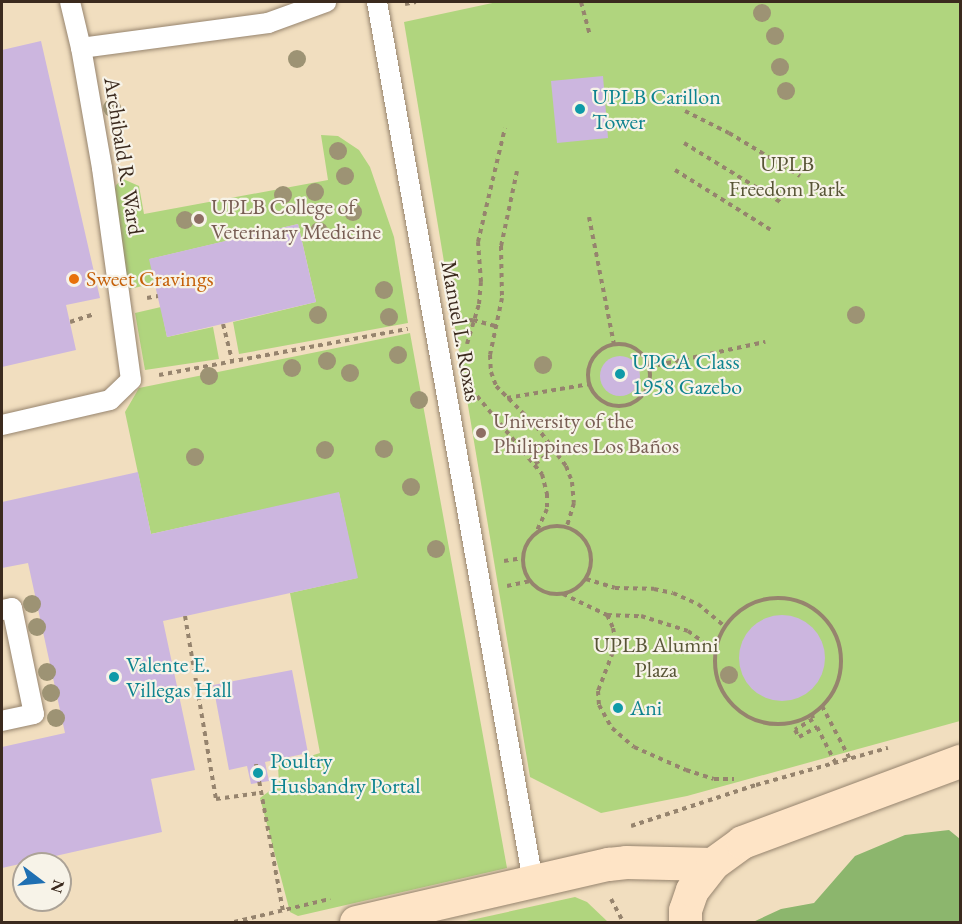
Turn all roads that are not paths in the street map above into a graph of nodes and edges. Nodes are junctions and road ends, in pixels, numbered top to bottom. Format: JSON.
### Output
{"nodes":[{"id":1,"x":70,"y":2,"type":"edge"},
{"id":2,"x":326,"y":2,"type":"edge"},
{"id":3,"x":377,"y":2,"type":"edge"},
{"id":4,"x":81,"y":48,"type":"junction"},
{"id":5,"x":2,"y":425,"type":"edge"},
{"id":6,"x":2,"y":610,"type":"edge"},
{"id":7,"x":2,"y":721,"type":"edge"},
{"id":8,"x":960,"y":761,"type":"edge"},
{"id":9,"x":712,"y":864,"type":"junction"},
{"id":10,"x":533,"y":881,"type":"junction"},
{"id":11,"x":356,"y":922,"type":"edge"},
{"id":12,"x":685,"y":922,"type":"edge"}],
"edges":[{"from":1,"to":4,"type":"lane"},
{"from":2,"to":4,"type":"lane","name":"Archibald R. Ward"},
{"from":3,"to":10,"type":"lane","name":"Manuel L. Roxas"},
{"from":4,"to":5,"type":"lane","name":"Archibald R. Ward"},
{"from":6,"to":7,"type":"lane"},
{"from":8,"to":9,"type":"street"},
{"from":9,"to":10,"type":"street"},
{"from":9,"to":12,"type":"street"},
{"from":10,"to":11,"type":"street"}]}
